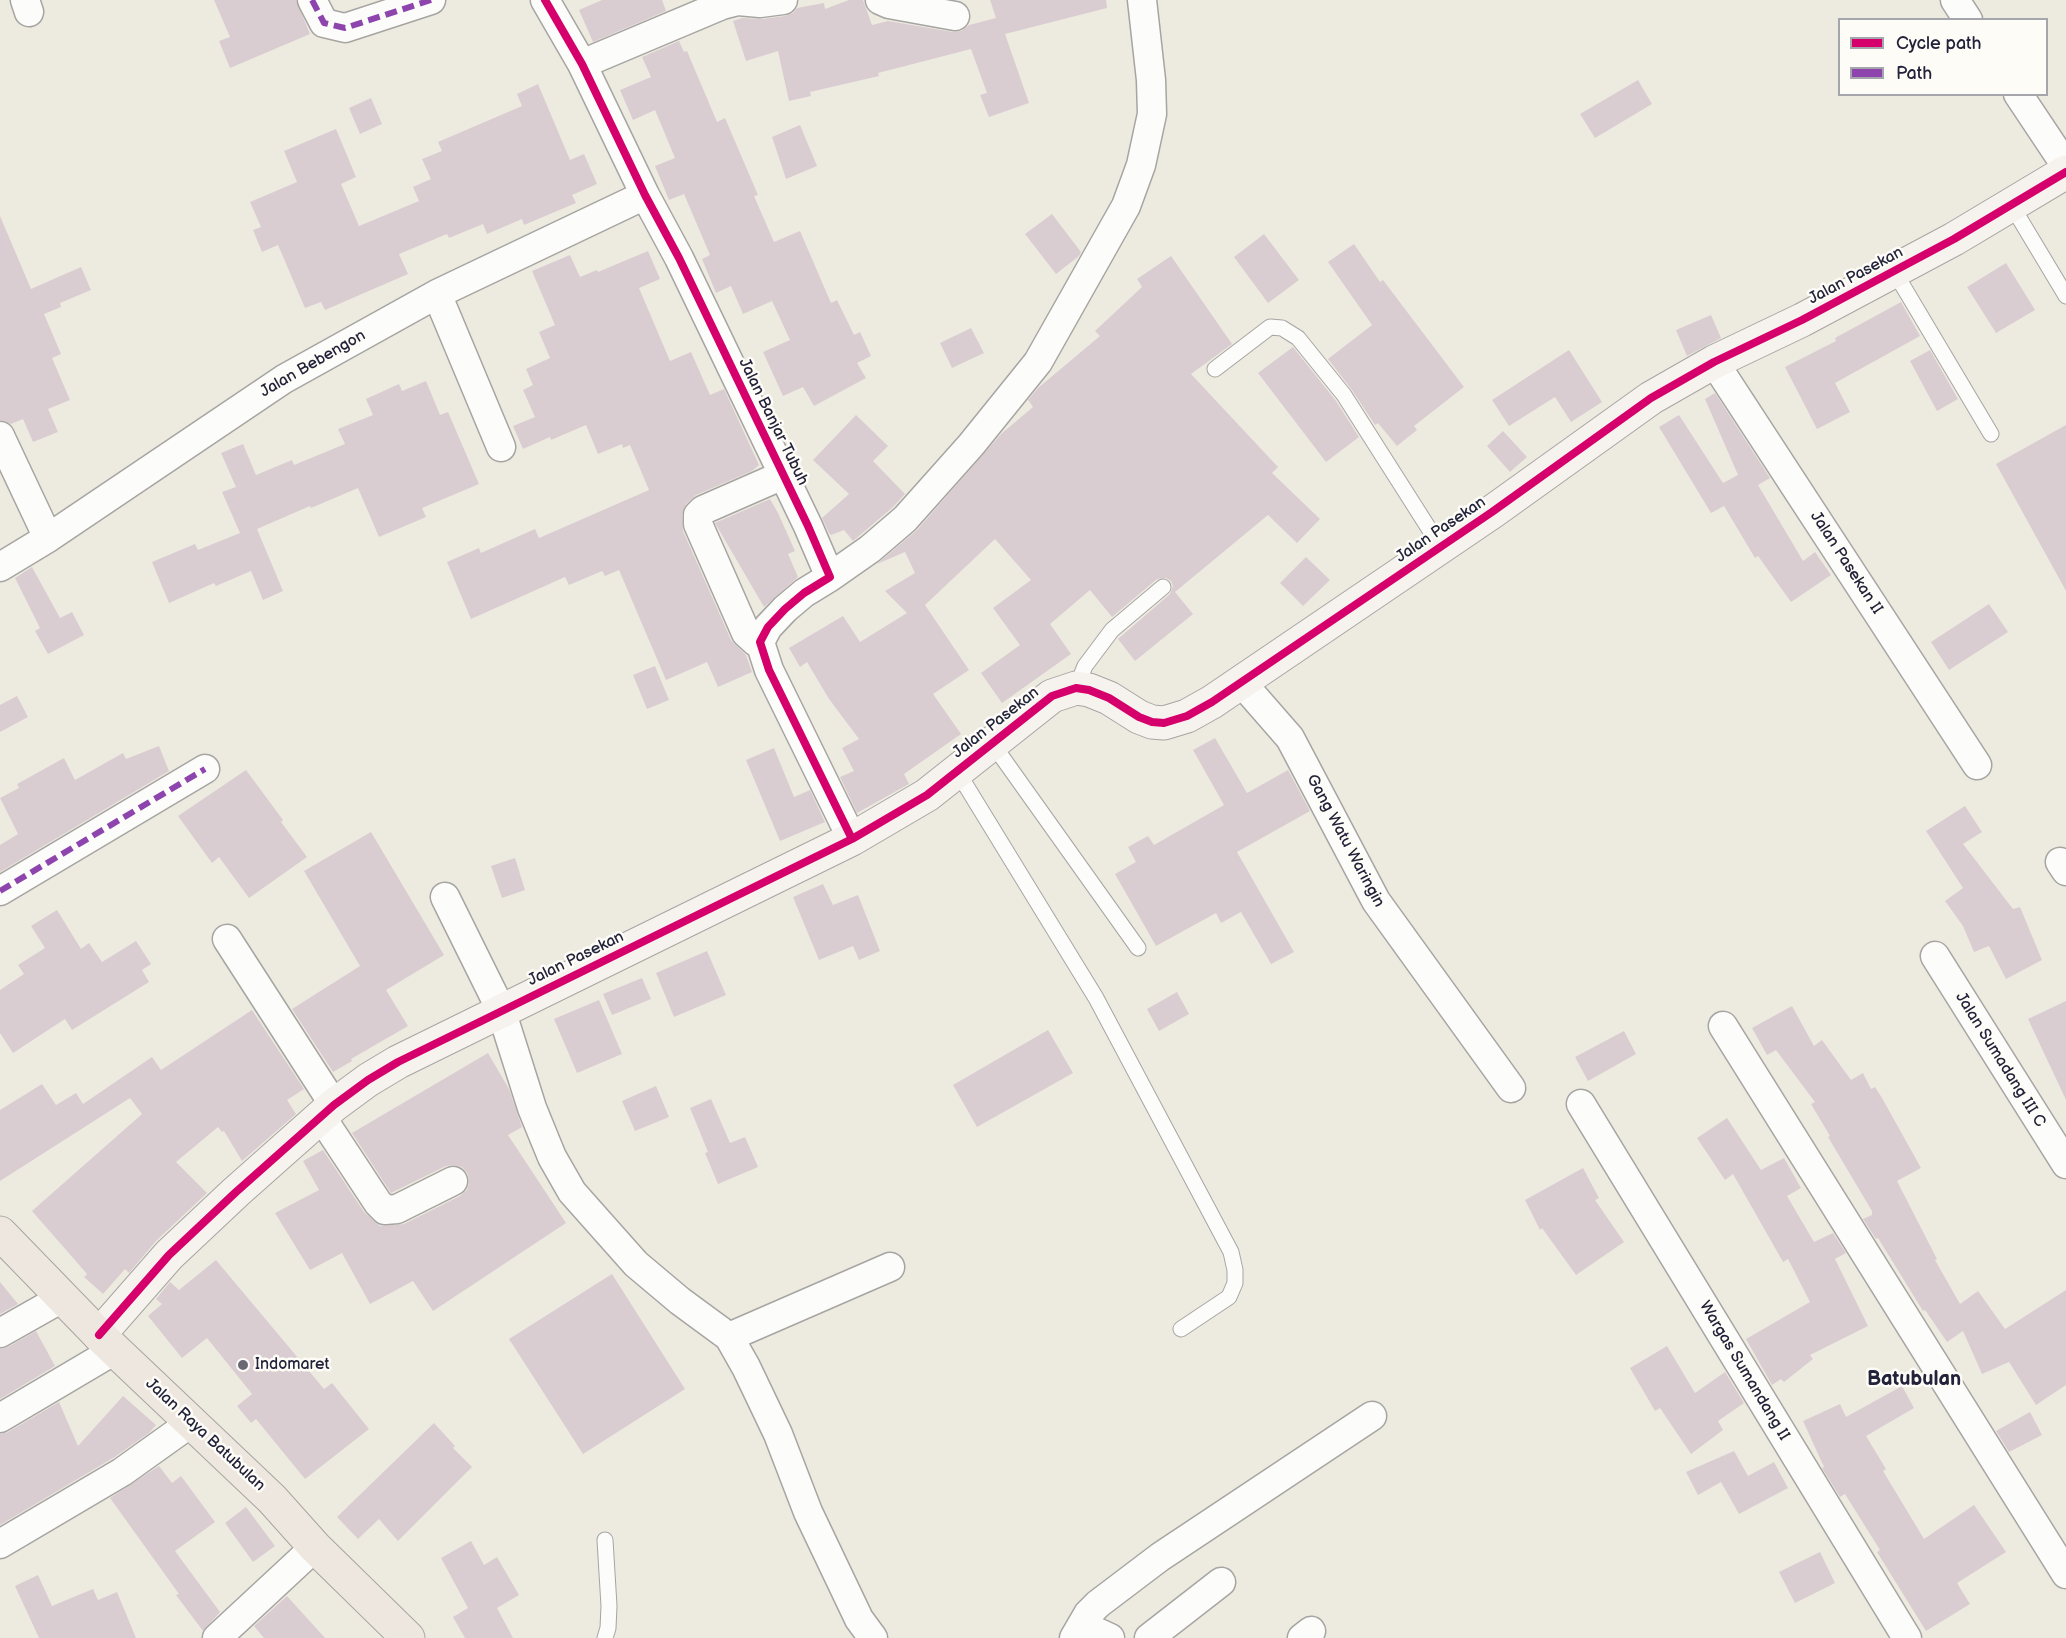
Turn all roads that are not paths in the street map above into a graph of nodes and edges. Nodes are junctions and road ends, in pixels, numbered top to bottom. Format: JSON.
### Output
{"nodes":[{"id":1,"x":312,"y":0,"type":"edge"},
{"id":2,"x":431,"y":0,"type":"edge"},
{"id":3,"x":545,"y":0,"type":"edge"},
{"id":4,"x":783,"y":0,"type":"edge"},
{"id":5,"x":880,"y":0,"type":"edge"},
{"id":6,"x":1142,"y":0,"type":"edge"},
{"id":7,"x":1955,"y":0,"type":"edge"},
{"id":8,"x":955,"y":16,"type":"dead end"},
{"id":9,"x":1967,"y":18,"type":"edge"},
{"id":10,"x":582,"y":64,"type":"junction"},
{"id":11,"x":2019,"y":96,"type":"edge"},
{"id":12,"x":2066,"y":166,"type":"edge"},
{"id":13,"x":2066,"y":172,"type":"edge"},
{"id":14,"x":645,"y":195,"type":"junction"},
{"id":15,"x":2012,"y":206,"type":"junction"},
{"id":16,"x":1894,"y":271,"type":"junction"},
{"id":17,"x":437,"y":294,"type":"junction"},
{"id":18,"x":2066,"y":296,"type":"edge"},
{"id":19,"x":1714,"y":362,"type":"junction"},
{"id":20,"x":1215,"y":369,"type":"dead end"},
{"id":21,"x":1991,"y":434,"type":"dead end"},
{"id":22,"x":0,"y":436,"type":"edge"},
{"id":23,"x":501,"y":447,"type":"dead end"},
{"id":24,"x":783,"y":475,"type":"junction"},
{"id":25,"x":48,"y":538,"type":"junction"},
{"id":26,"x":1440,"y":546,"type":"junction"},
{"id":27,"x":0,"y":567,"type":"edge"},
{"id":28,"x":830,"y":577,"type":"junction"},
{"id":29,"x":1163,"y":588,"type":"dead end"},
{"id":30,"x":760,"y":642,"type":"junction"},
{"id":31,"x":1242,"y":683,"type":"junction"},
{"id":32,"x":1076,"y":688,"type":"junction"},
{"id":33,"x":992,"y":743,"type":"junction"},
{"id":34,"x":1977,"y":765,"type":"dead end"},
{"id":35,"x":205,"y":769,"type":"dead end"},
{"id":36,"x":957,"y":771,"type":"junction"},
{"id":37,"x":852,"y":839,"type":"junction"},
{"id":38,"x":0,"y":891,"type":"edge"},
{"id":39,"x":445,"y":897,"type":"dead end"},
{"id":40,"x":227,"y":939,"type":"dead end"},
{"id":41,"x":1138,"y":948,"type":"dead end"},
{"id":42,"x":1935,"y":956,"type":"dead end"},
{"id":43,"x":492,"y":1015,"type":"junction"},
{"id":44,"x":1723,"y":1026,"type":"dead end"},
{"id":45,"x":1511,"y":1088,"type":"dead end"},
{"id":46,"x":1581,"y":1104,"type":"dead end"},
{"id":47,"x":328,"y":1111,"type":"junction"},
{"id":48,"x":2066,"y":1164,"type":"edge"},
{"id":49,"x":453,"y":1181,"type":"dead end"},
{"id":50,"x":0,"y":1233,"type":"edge"},
{"id":51,"x":890,"y":1267,"type":"dead end"},
{"id":52,"x":62,"y":1298,"type":"junction"},
{"id":53,"x":1181,"y":1329,"type":"dead end"},
{"id":54,"x":0,"y":1332,"type":"edge"},
{"id":55,"x":729,"y":1337,"type":"junction"},
{"id":56,"x":107,"y":1343,"type":"junction"},
{"id":57,"x":1372,"y":1416,"type":"dead end"},
{"id":58,"x":0,"y":1418,"type":"edge"},
{"id":59,"x":192,"y":1422,"type":"junction"},
{"id":60,"x":605,"y":1540,"type":"dead end"},
{"id":61,"x":0,"y":1544,"type":"edge"},
{"id":62,"x":315,"y":1547,"type":"junction"},
{"id":63,"x":2066,"y":1574,"type":"edge"},
{"id":64,"x":1221,"y":1582,"type":"dead end"},
{"id":65,"x":1078,"y":1631,"type":"edge"},
{"id":66,"x":217,"y":1638,"type":"edge"},
{"id":67,"x":408,"y":1638,"type":"edge"},
{"id":68,"x":605,"y":1638,"type":"edge"},
{"id":69,"x":873,"y":1638,"type":"edge"},
{"id":70,"x":1110,"y":1638,"type":"edge"},
{"id":71,"x":1149,"y":1638,"type":"edge"},
{"id":72,"x":1907,"y":1638,"type":"edge"}],
"edges":[{"from":1,"to":2,"type":"street"},
{"from":3,"to":10,"type":"street","name":"Jalan Banjar Tubuh"},
{"from":4,"to":10,"type":"street"},
{"from":5,"to":8,"type":"street"},
{"from":6,"to":28,"type":"street"},
{"from":7,"to":9,"type":"street"},
{"from":10,"to":14,"type":"street","name":"Jalan Banjar Tubuh"},
{"from":11,"to":12,"type":"street"},
{"from":13,"to":15,"type":"street","name":"Jalan Pasekan"},
{"from":14,"to":17,"type":"street","name":"Jalan Bebengon"},
{"from":14,"to":24,"type":"street","name":"Jalan Banjar Tubuh"},
{"from":15,"to":16,"type":"street","name":"Jalan Pasekan"},
{"from":15,"to":18,"type":"lane"},
{"from":16,"to":19,"type":"street","name":"Jalan Pasekan"},
{"from":16,"to":21,"type":"lane"},
{"from":17,"to":23,"type":"street"},
{"from":17,"to":25,"type":"street","name":"Jalan Bebengon"},
{"from":19,"to":26,"type":"street","name":"Jalan Pasekan"},
{"from":19,"to":34,"type":"street","name":"Jalan Pasekan II"},
{"from":20,"to":26,"type":"lane"},
{"from":22,"to":25,"type":"street"},
{"from":24,"to":28,"type":"street","name":"Jalan Banjar Tubuh"},
{"from":24,"to":30,"type":"street"},
{"from":25,"to":27,"type":"street","name":"Jalan Bebengon"},
{"from":26,"to":31,"type":"street","name":"Jalan Pasekan"},
{"from":28,"to":30,"type":"street"},
{"from":29,"to":32,"type":"lane"},
{"from":30,"to":37,"type":"street"},
{"from":31,"to":32,"type":"street","name":"Jalan Pasekan"},
{"from":31,"to":45,"type":"street","name":"Gang Watu Waringin"},
{"from":32,"to":33,"type":"street","name":"Jalan Pasekan"},
{"from":33,"to":36,"type":"street","name":"Jalan Pasekan"},
{"from":33,"to":41,"type":"lane"},
{"from":35,"to":38,"type":"street"},
{"from":36,"to":37,"type":"street","name":"Jalan Pasekan"},
{"from":36,"to":53,"type":"lane"},
{"from":37,"to":43,"type":"street","name":"Jalan Pasekan"},
{"from":39,"to":43,"type":"street"},
{"from":40,"to":47,"type":"street"},
{"from":42,"to":48,"type":"street","name":"Jalan Sumadang III C"},
{"from":43,"to":47,"type":"street","name":"Jalan Pasekan"},
{"from":43,"to":55,"type":"street"},
{"from":44,"to":63,"type":"street"},
{"from":46,"to":72,"type":"street","name":"Wargas Sumandang II"},
{"from":47,"to":49,"type":"street"},
{"from":47,"to":56,"type":"street","name":"Jalan Pasekan"},
{"from":50,"to":52,"type":"highway","name":"Jalan Raya Batubulan"},
{"from":51,"to":55,"type":"street"},
{"from":52,"to":54,"type":"street"},
{"from":52,"to":56,"type":"highway","name":"Jalan Raya Batubulan"},
{"from":55,"to":69,"type":"street"},
{"from":56,"to":58,"type":"street"},
{"from":56,"to":59,"type":"highway","name":"Jalan Raya Batubulan"},
{"from":57,"to":65,"type":"street"},
{"from":59,"to":61,"type":"street"},
{"from":59,"to":62,"type":"highway","name":"Jalan Raya Batubulan"},
{"from":60,"to":68,"type":"lane"},
{"from":62,"to":66,"type":"street"},
{"from":62,"to":67,"type":"highway","name":"Jalan Raya Batubulan"},
{"from":64,"to":71,"type":"street"},
{"from":65,"to":70,"type":"street"}]}
